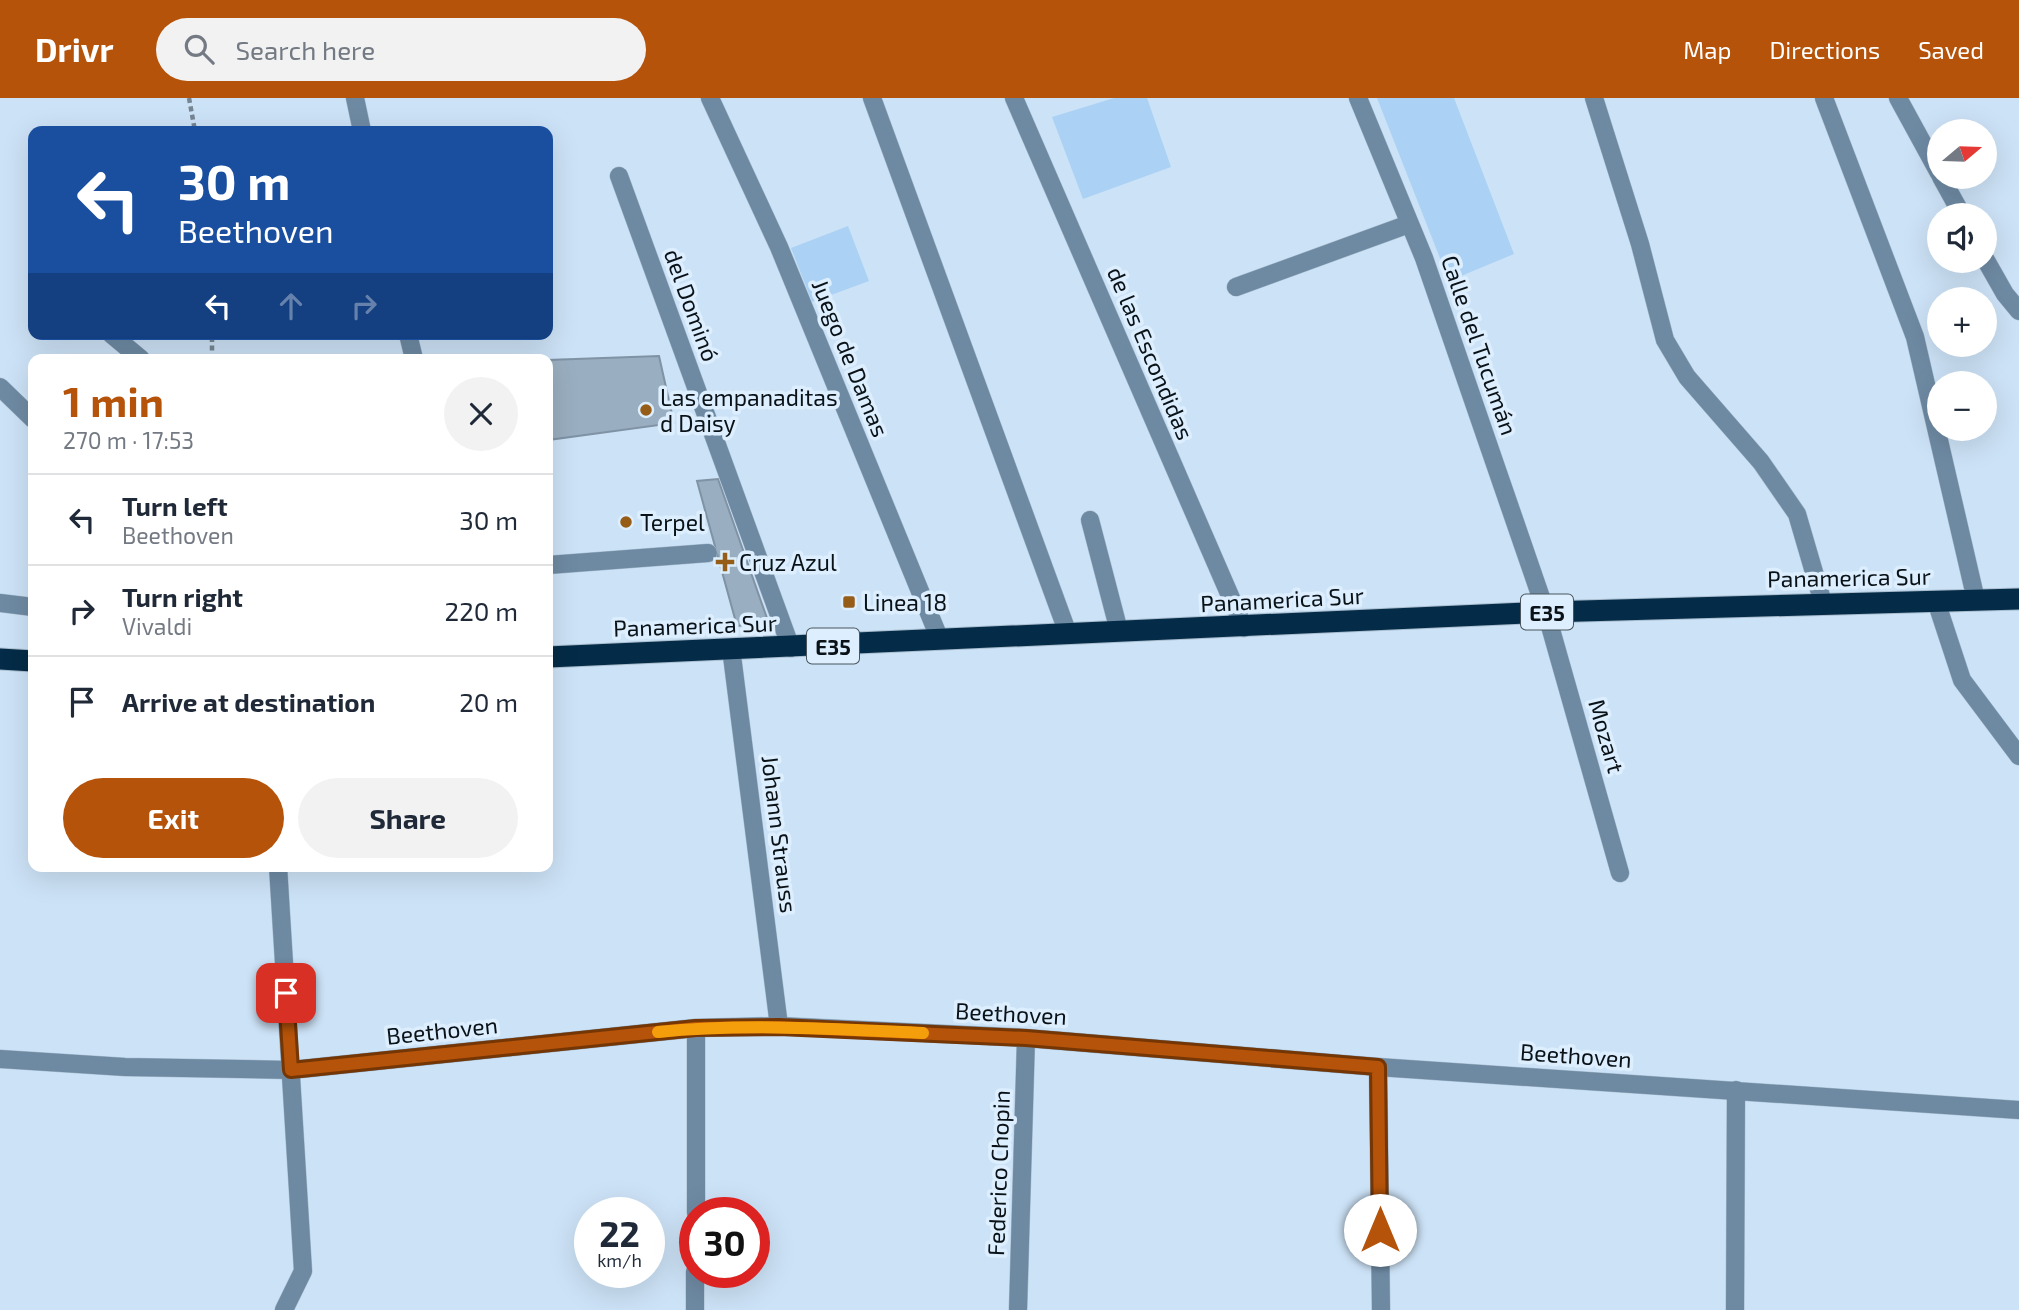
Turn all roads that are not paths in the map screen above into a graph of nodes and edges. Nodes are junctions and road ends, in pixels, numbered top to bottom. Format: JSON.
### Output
{"nodes":[{"id":1,"x":355,"y":98,"type":"edge"},
{"id":2,"x":710,"y":98,"type":"edge"},
{"id":3,"x":872,"y":98,"type":"edge"},
{"id":4,"x":1014,"y":98,"type":"edge"},
{"id":5,"x":1357,"y":98,"type":"edge"},
{"id":6,"x":1594,"y":98,"type":"edge"},
{"id":7,"x":1824,"y":98,"type":"edge"},
{"id":8,"x":1898,"y":98,"type":"edge"},
{"id":9,"x":361,"y":126,"type":"edge"},
{"id":10,"x":1927,"y":151,"type":"edge"},
{"id":11,"x":619,"y":177,"type":"dead end"},
{"id":12,"x":1409,"y":224,"type":"junction"},
{"id":13,"x":1993,"y":273,"type":"edge"},
{"id":14,"x":1236,"y":287,"type":"dead end"},
{"id":15,"x":2019,"y":311,"type":"edge"},
{"id":16,"x":118,"y":340,"type":"edge"},
{"id":17,"x":135,"y":354,"type":"edge"},
{"id":18,"x":0,"y":387,"type":"edge"},
{"id":19,"x":28,"y":414,"type":"edge"},
{"id":20,"x":1090,"y":520,"type":"dead end"},
{"id":21,"x":708,"y":553,"type":"dead end"},
{"id":22,"x":553,"y":565,"type":"edge"},
{"id":23,"x":2019,"y":599,"type":"edge"},
{"id":24,"x":1976,"y":600,"type":"junction"},
{"id":25,"x":1936,"y":601,"type":"junction"},
{"id":26,"x":0,"y":603,"type":"edge"},
{"id":27,"x":1823,"y":603,"type":"junction"},
{"id":28,"x":28,"y":606,"type":"edge"},
{"id":29,"x":1546,"y":612,"type":"junction"},
{"id":30,"x":1244,"y":628,"type":"junction"},
{"id":31,"x":1067,"y":631,"type":"junction"},
{"id":32,"x":1119,"y":631,"type":"junction"},
{"id":33,"x":940,"y":640,"type":"junction"},
{"id":34,"x":731,"y":648,"type":"junction"},
{"id":35,"x":791,"y":648,"type":"junction"},
{"id":36,"x":553,"y":657,"type":"edge"},
{"id":37,"x":0,"y":659,"type":"edge"},
{"id":38,"x":28,"y":661,"type":"edge"},
{"id":39,"x":2019,"y":756,"type":"edge"},
{"id":40,"x":278,"y":872,"type":"edge"},
{"id":41,"x":1620,"y":873,"type":"dead end"},
{"id":42,"x":779,"y":1027,"type":"junction"},
{"id":43,"x":696,"y":1028,"type":"junction"},
{"id":44,"x":1026,"y":1038,"type":"junction"},
{"id":45,"x":0,"y":1059,"type":"edge"},
{"id":46,"x":1378,"y":1067,"type":"junction"},
{"id":47,"x":291,"y":1070,"type":"junction"},
{"id":48,"x":1737,"y":1090,"type":"junction"},
{"id":49,"x":2019,"y":1110,"type":"edge"},
{"id":50,"x":695,"y":1197,"type":"edge"},
{"id":51,"x":695,"y":1288,"type":"edge"},
{"id":52,"x":284,"y":1310,"type":"edge"},
{"id":53,"x":695,"y":1310,"type":"edge"},
{"id":54,"x":1018,"y":1310,"type":"edge"},
{"id":55,"x":1381,"y":1310,"type":"edge"},
{"id":56,"x":1735,"y":1310,"type":"edge"}],
"edges":[{"from":1,"to":9,"type":"street"},
{"from":2,"to":33,"type":"street","name":"Juego de Damas"},
{"from":3,"to":31,"type":"street"},
{"from":4,"to":30,"type":"street","name":"de las Escondidas"},
{"from":5,"to":12,"type":"street","name":"Calle del Tucumán"},
{"from":6,"to":27,"type":"street"},
{"from":7,"to":24,"type":"street"},
{"from":8,"to":10,"type":"street"},
{"from":11,"to":35,"type":"street","name":"del Dominó"},
{"from":12,"to":14,"type":"street"},
{"from":12,"to":29,"type":"street","name":"Calle del Tucumán"},
{"from":13,"to":15,"type":"street"},
{"from":16,"to":17,"type":"street"},
{"from":18,"to":19,"type":"street"},
{"from":20,"to":32,"type":"street"},
{"from":21,"to":22,"type":"street"},
{"from":23,"to":24,"type":"highway","name":"Panamerica Sur","number":"E35"},
{"from":24,"to":25,"type":"highway","name":"Panamerica Sur","number":"E35"},
{"from":25,"to":27,"type":"highway","name":"Panamerica Sur","number":"E35"},
{"from":25,"to":39,"type":"street"},
{"from":26,"to":28,"type":"street"},
{"from":27,"to":29,"type":"highway","name":"Panamerica Sur","number":"E35"},
{"from":29,"to":30,"type":"highway","name":"Panamerica Sur","number":"E35"},
{"from":29,"to":41,"type":"street","name":"Mozart"},
{"from":30,"to":32,"type":"highway","name":"Panamerica Sur","number":"E35"},
{"from":31,"to":32,"type":"highway","name":"Panamerica Sur","number":"E35"},
{"from":31,"to":33,"type":"highway","name":"Panamerica Sur","number":"E35"},
{"from":33,"to":35,"type":"highway","name":"Panamerica Sur","number":"E35"},
{"from":34,"to":35,"type":"highway","name":"Panamerica Sur","number":"E35"},
{"from":34,"to":36,"type":"highway","name":"Panamerica Sur","number":"E35"},
{"from":34,"to":42,"type":"street","name":"Johann Strauss"},
{"from":37,"to":38,"type":"highway"},
{"from":40,"to":47,"type":"street"},
{"from":42,"to":43,"type":"street","name":"Beethoven"},
{"from":42,"to":44,"type":"street","name":"Beethoven"},
{"from":43,"to":47,"type":"street","name":"Beethoven"},
{"from":43,"to":50,"type":"street"},
{"from":44,"to":46,"type":"street","name":"Beethoven"},
{"from":44,"to":54,"type":"street","name":"Federico Chopin"},
{"from":45,"to":47,"type":"street","name":"Beethoven"},
{"from":46,"to":48,"type":"street","name":"Beethoven"},
{"from":46,"to":55,"type":"street"},
{"from":47,"to":52,"type":"street"},
{"from":48,"to":49,"type":"street","name":"Beethoven"},
{"from":48,"to":56,"type":"street"},
{"from":51,"to":53,"type":"street"}]}
